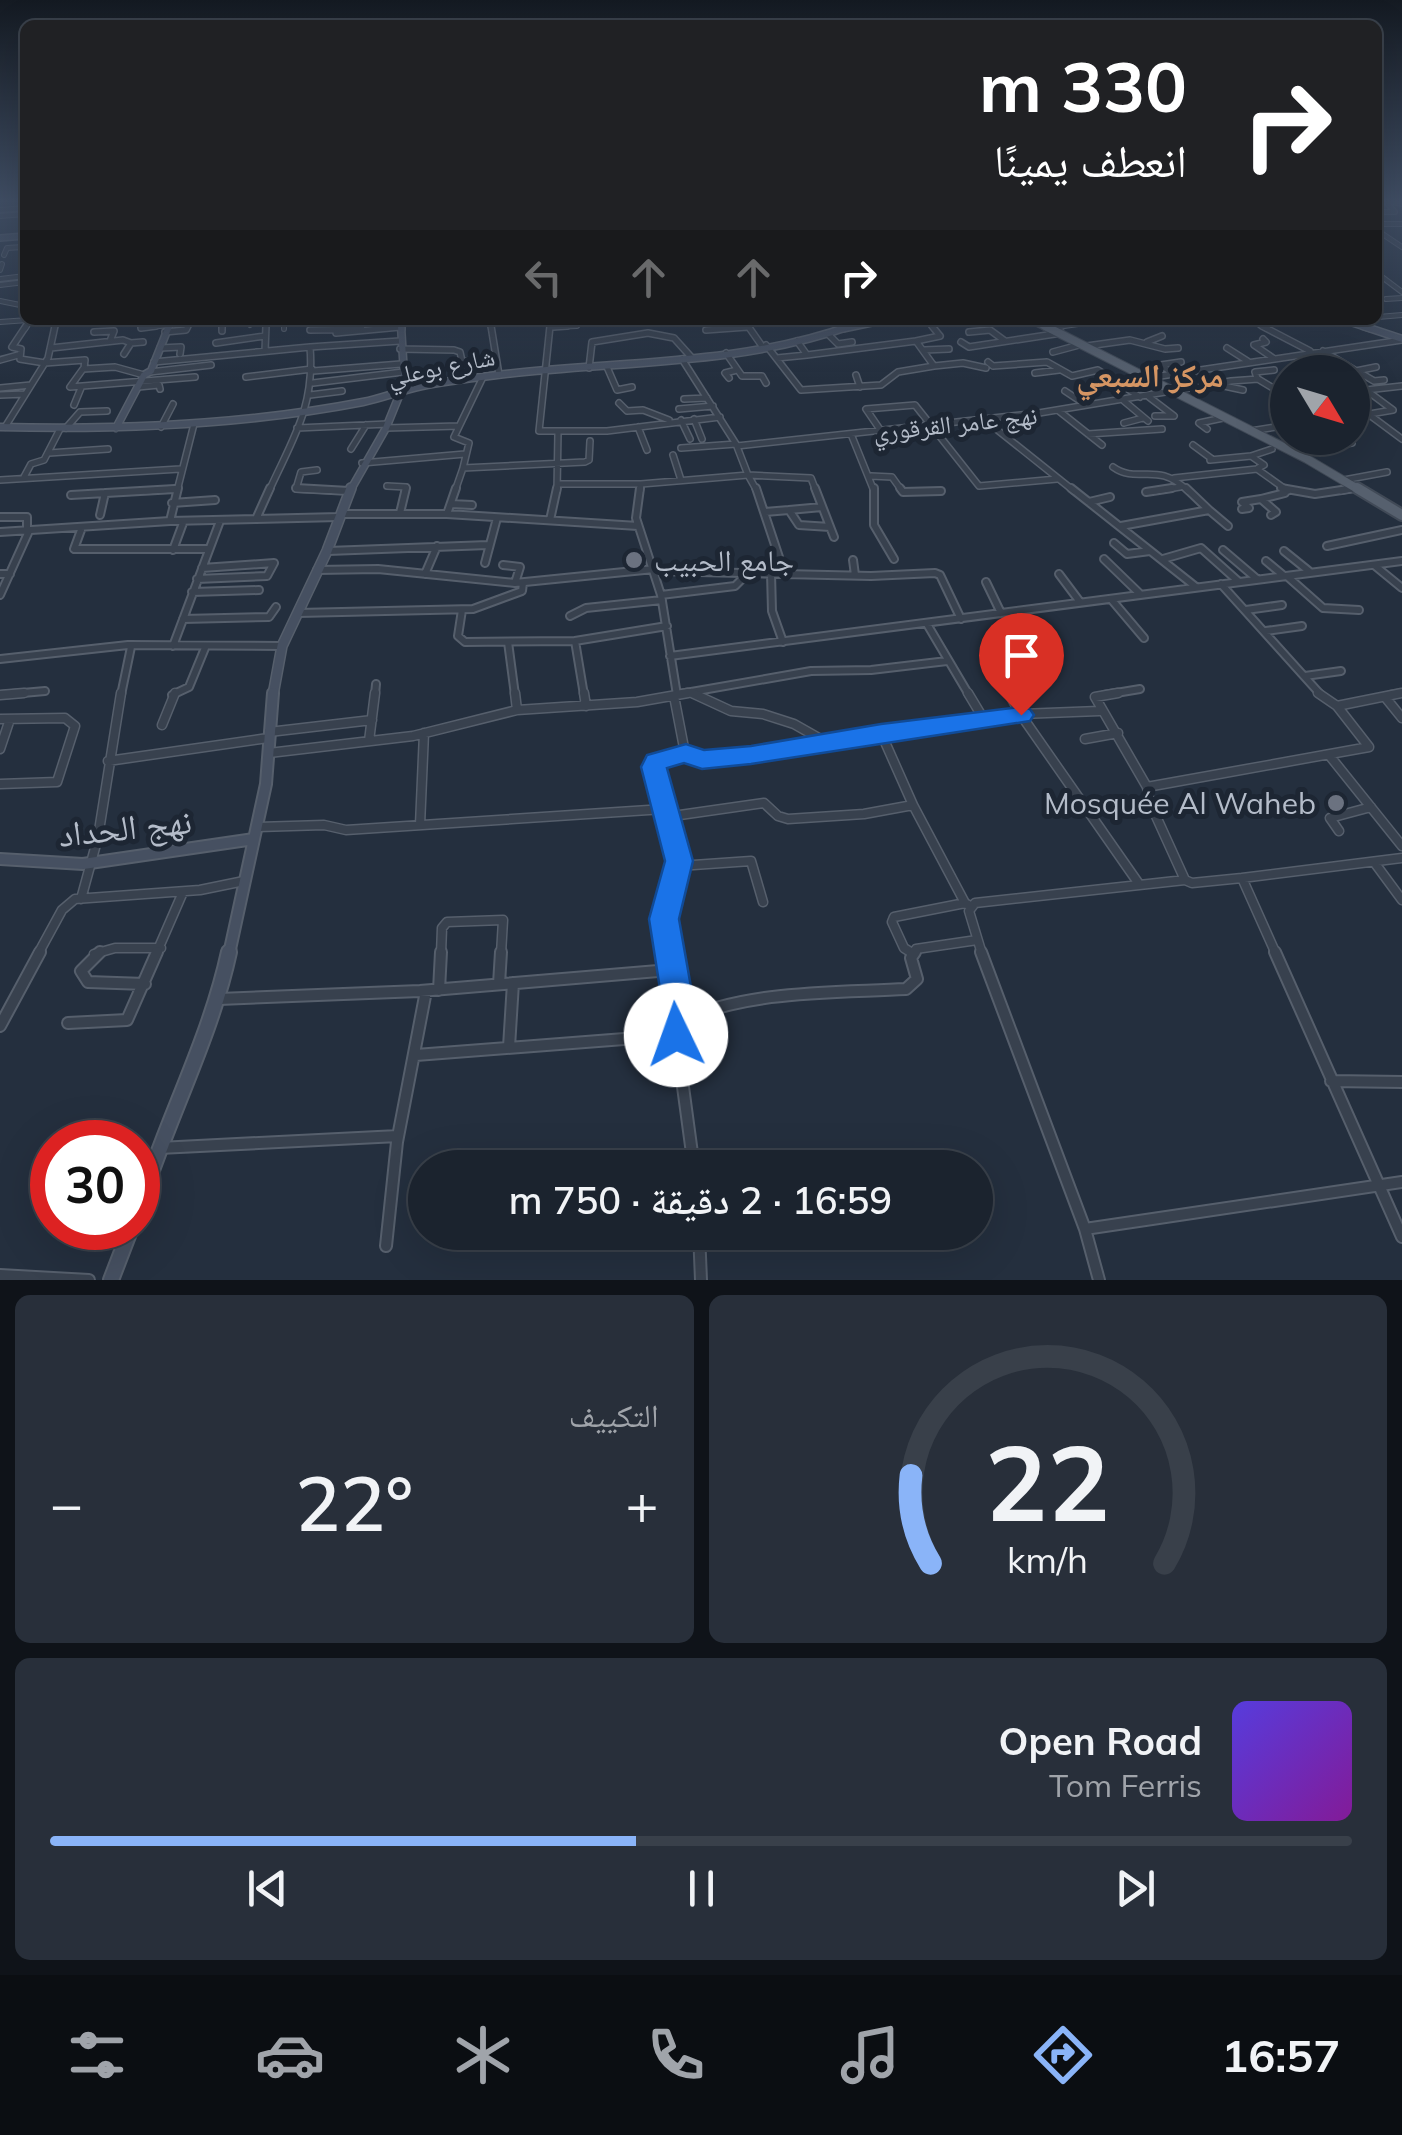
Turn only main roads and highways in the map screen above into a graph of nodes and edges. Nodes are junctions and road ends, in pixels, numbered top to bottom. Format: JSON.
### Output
{"nodes":[{"id":1,"x":1044,"y":325,"type":"edge"},
{"id":2,"x":1177,"y":392,"type":"junction"},
{"id":3,"x":1255,"y":432,"type":"junction"},
{"id":4,"x":1401,"y":514,"type":"edge"}],
"edges":[{"from":1,"to":2,"type":"main road"},
{"from":2,"to":3,"type":"main road"},
{"from":2,"to":3,"type":"main road"},
{"from":3,"to":4,"type":"main road"}]}
